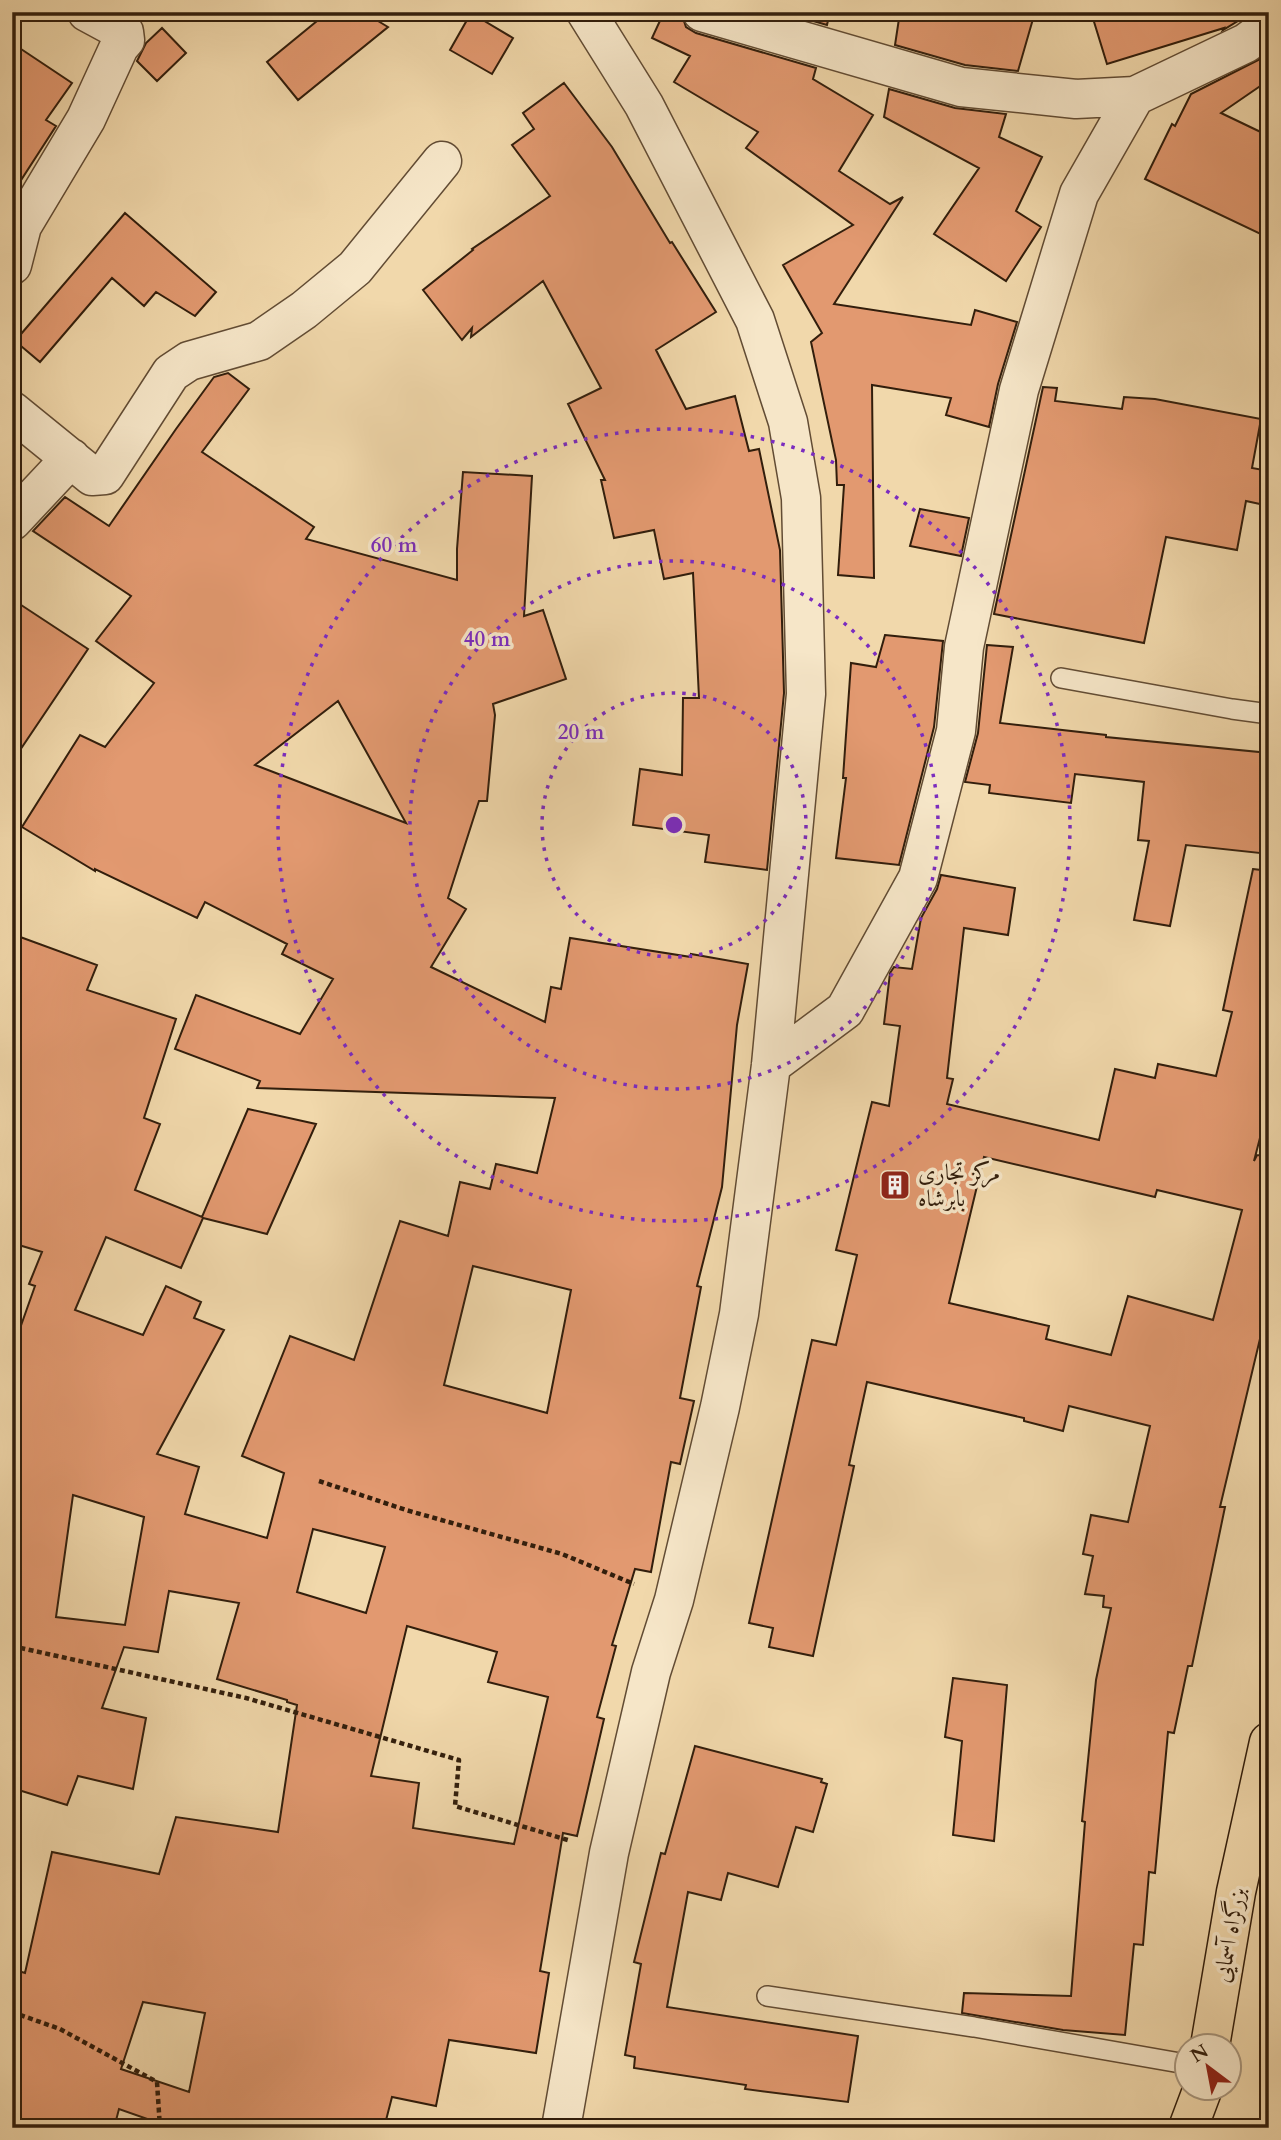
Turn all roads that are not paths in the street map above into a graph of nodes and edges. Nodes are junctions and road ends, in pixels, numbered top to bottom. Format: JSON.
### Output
{"nodes":[{"id":1,"x":87,"y":12,"type":"edge"},
{"id":2,"x":586,"y":12,"type":"edge"},
{"id":3,"x":702,"y":12,"type":"edge"},
{"id":4,"x":1269,"y":26,"type":"edge"},
{"id":5,"x":1135,"y":96,"type":"junction"},
{"id":6,"x":442,"y":161,"type":"dead end"},
{"id":7,"x":12,"y":265,"type":"edge"},
{"id":8,"x":12,"y":411,"type":"edge"},
{"id":9,"x":71,"y":458,"type":"junction"},
{"id":10,"x":12,"y":521,"type":"edge"},
{"id":11,"x":1061,"y":678,"type":"dead end"},
{"id":12,"x":1269,"y":714,"type":"edge"},
{"id":13,"x":771,"y":1065,"type":"junction"},
{"id":14,"x":1269,"y":1742,"type":"edge"},
{"id":15,"x":767,"y":1996,"type":"dead end"},
{"id":16,"x":1212,"y":2032,"type":"edge"},
{"id":17,"x":1172,"y":2093,"type":"edge"},
{"id":18,"x":561,"y":2128,"type":"edge"}],
"edges":[{"from":1,"to":7,"type":"street"},
{"from":2,"to":13,"type":"street"},
{"from":3,"to":5,"type":"street"},
{"from":4,"to":5,"type":"street"},
{"from":5,"to":13,"type":"street"},
{"from":6,"to":9,"type":"street"},
{"from":8,"to":9,"type":"street"},
{"from":9,"to":10,"type":"street"},
{"from":11,"to":12,"type":"lane"},
{"from":13,"to":18,"type":"street"},
{"from":14,"to":16,"type":"highway","name":"بزرگراه آسمایی"},
{"from":15,"to":17,"type":"lane"}]}
